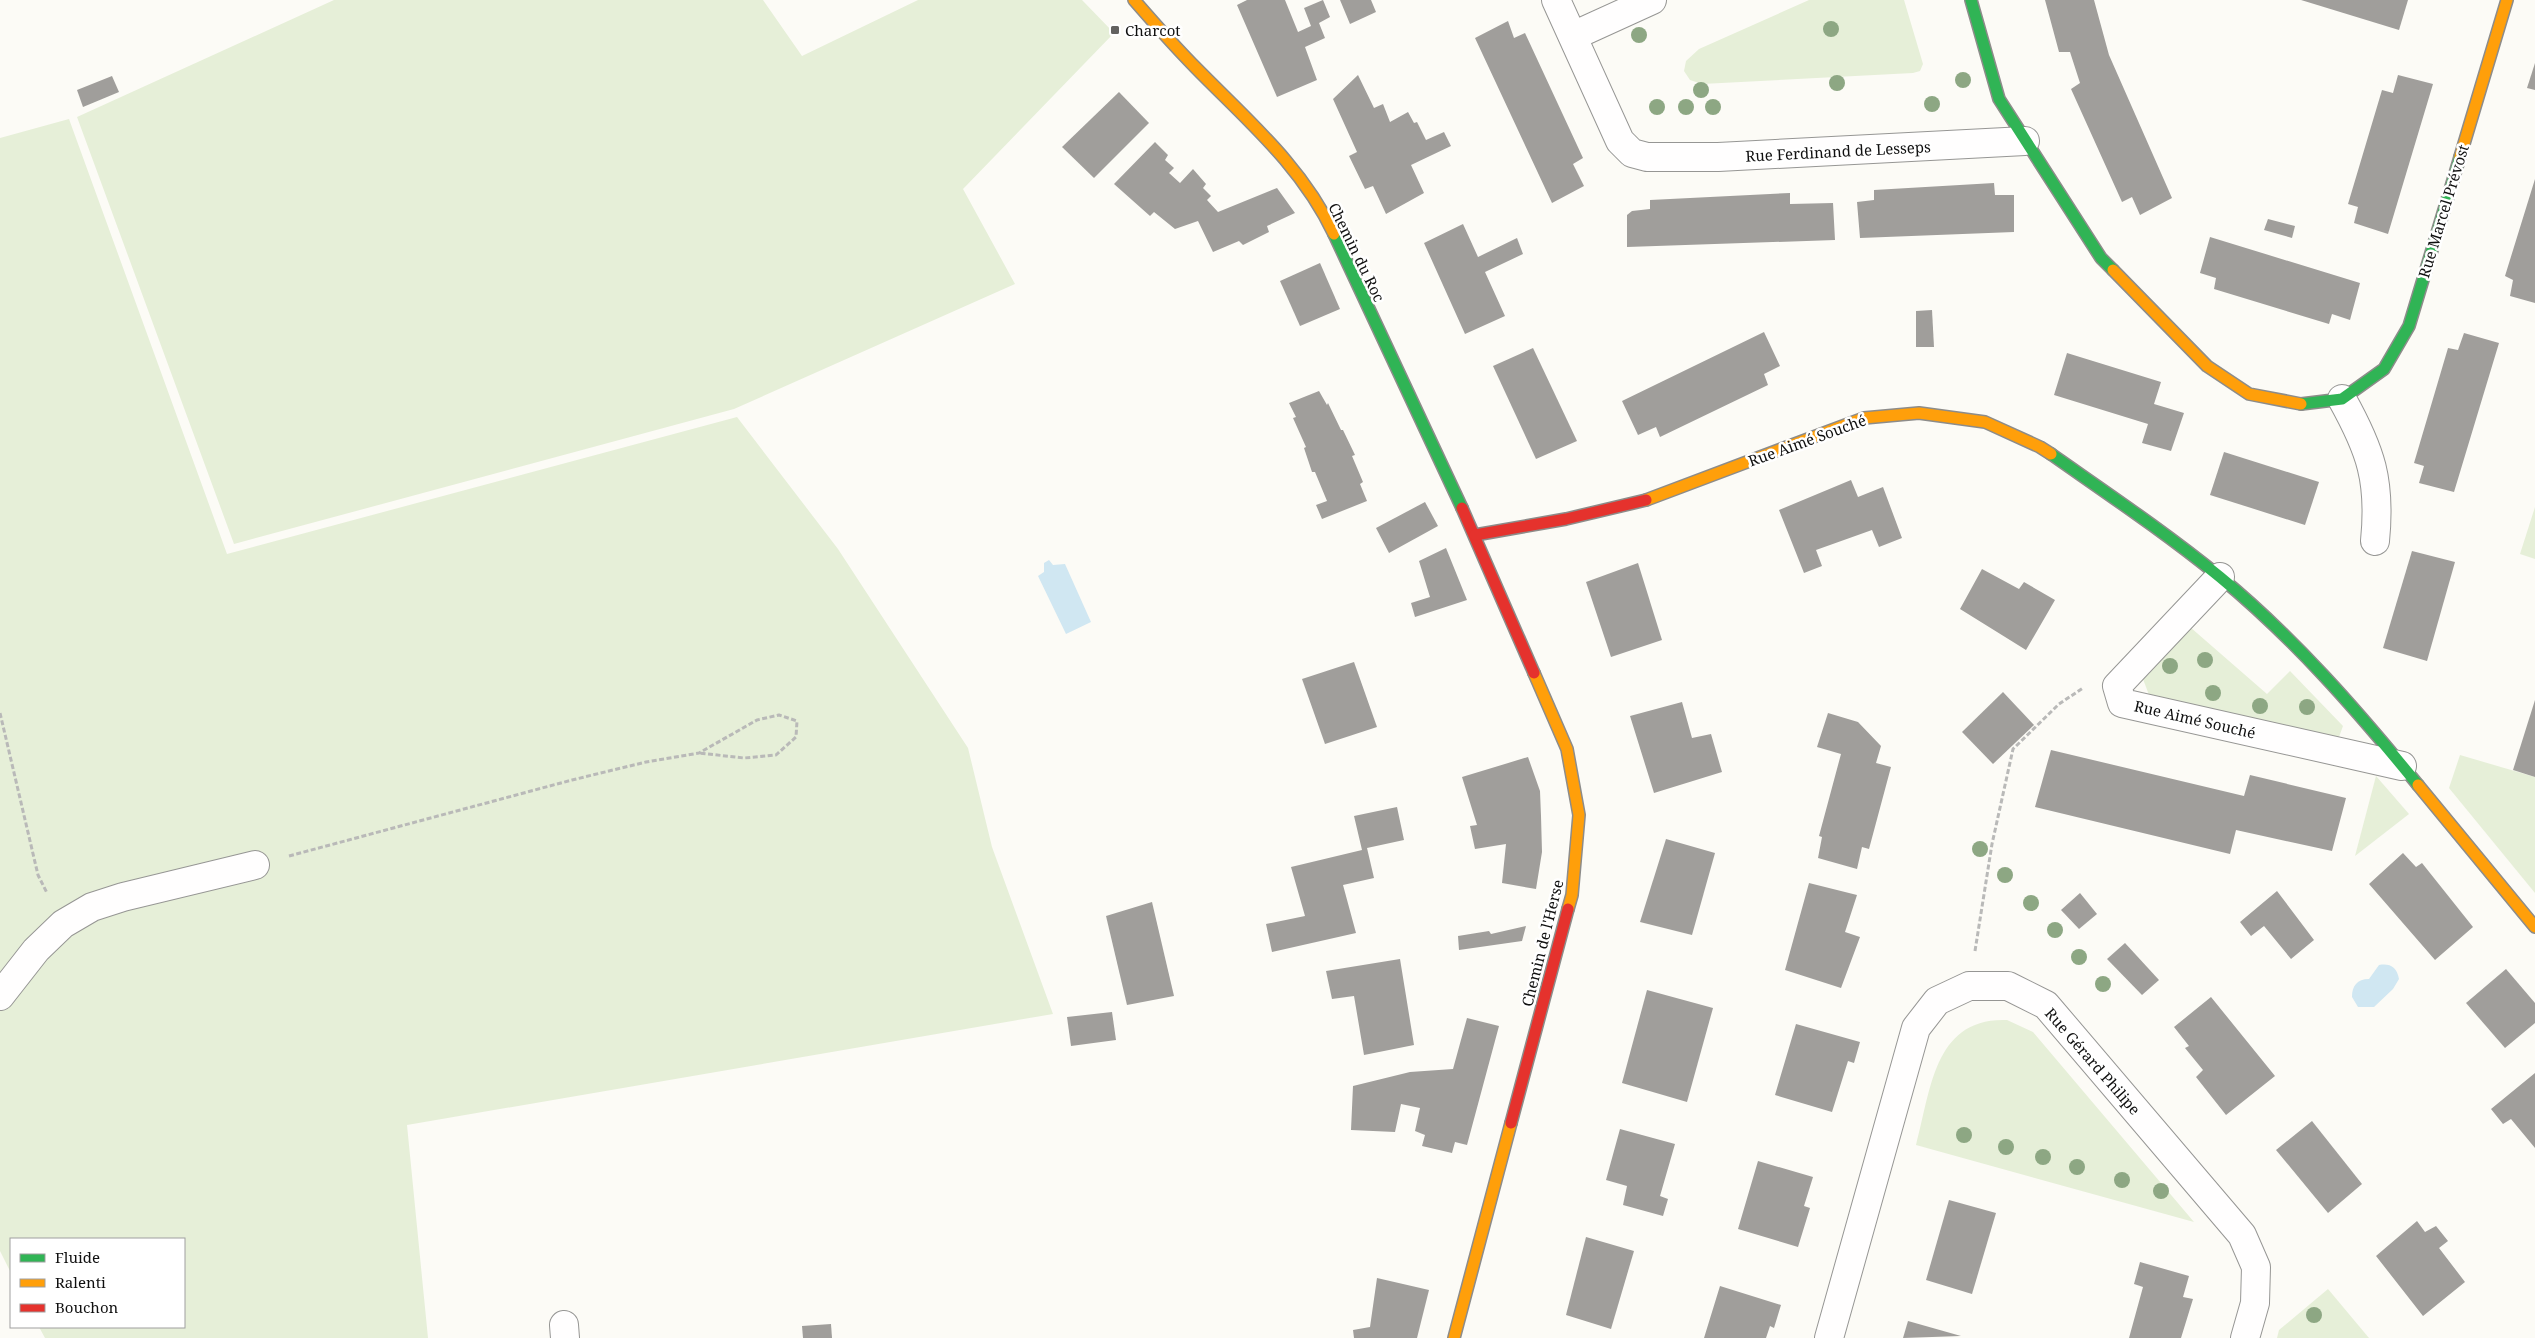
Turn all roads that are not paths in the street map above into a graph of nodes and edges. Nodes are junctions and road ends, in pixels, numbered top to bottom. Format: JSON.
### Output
{"nodes":[{"id":1,"x":1134,"y":0,"type":"edge"},
{"id":2,"x":1556,"y":0,"type":"edge"},
{"id":3,"x":1652,"y":0,"type":"edge"},
{"id":4,"x":1971,"y":0,"type":"edge"},
{"id":5,"x":2507,"y":0,"type":"edge"},
{"id":6,"x":1573,"y":36,"type":"junction"},
{"id":7,"x":2025,"y":141,"type":"junction"},
{"id":8,"x":2342,"y":399,"type":"junction"},
{"id":9,"x":1476,"y":535,"type":"junction"},
{"id":10,"x":2375,"y":542,"type":"dead end"},
{"id":11,"x":2220,"y":577,"type":"junction"},
{"id":12,"x":2402,"y":766,"type":"junction"},
{"id":13,"x":255,"y":864,"type":"road end"},
{"id":14,"x":2535,"y":927,"type":"edge"},
{"id":15,"x":0,"y":996,"type":"edge"},
{"id":16,"x":1454,"y":1338,"type":"edge"},
{"id":17,"x":1829,"y":1338,"type":"edge"},
{"id":18,"x":2246,"y":1338,"type":"edge"}],
"edges":[{"from":1,"to":9,"type":"street","name":"Chemin du Roc"},
{"from":2,"to":6,"type":"street","name":"Rue Ferdinand de Lesseps"},
{"from":3,"to":6,"type":"street"},
{"from":4,"to":7,"type":"street"},
{"from":5,"to":8,"type":"street","name":"Rue Marcel Prévost"},
{"from":6,"to":7,"type":"street","name":"Rue Ferdinand de Lesseps"},
{"from":7,"to":8,"type":"street","name":"Rue Marcel Prévost"},
{"from":8,"to":10,"type":"street"},
{"from":9,"to":11,"type":"street","name":"Rue Aimé Souché"},
{"from":9,"to":16,"type":"street","name":"Chemin de l'Herse"},
{"from":11,"to":12,"type":"street","name":"Rue Aimé Souché"},
{"from":11,"to":12,"type":"street","name":"Rue Aimé Souché"},
{"from":12,"to":14,"type":"street","name":"Rue Aimé Souché"},
{"from":13,"to":15,"type":"street"},
{"from":17,"to":18,"type":"street","name":"Rue Gérard Philipe"}]}
